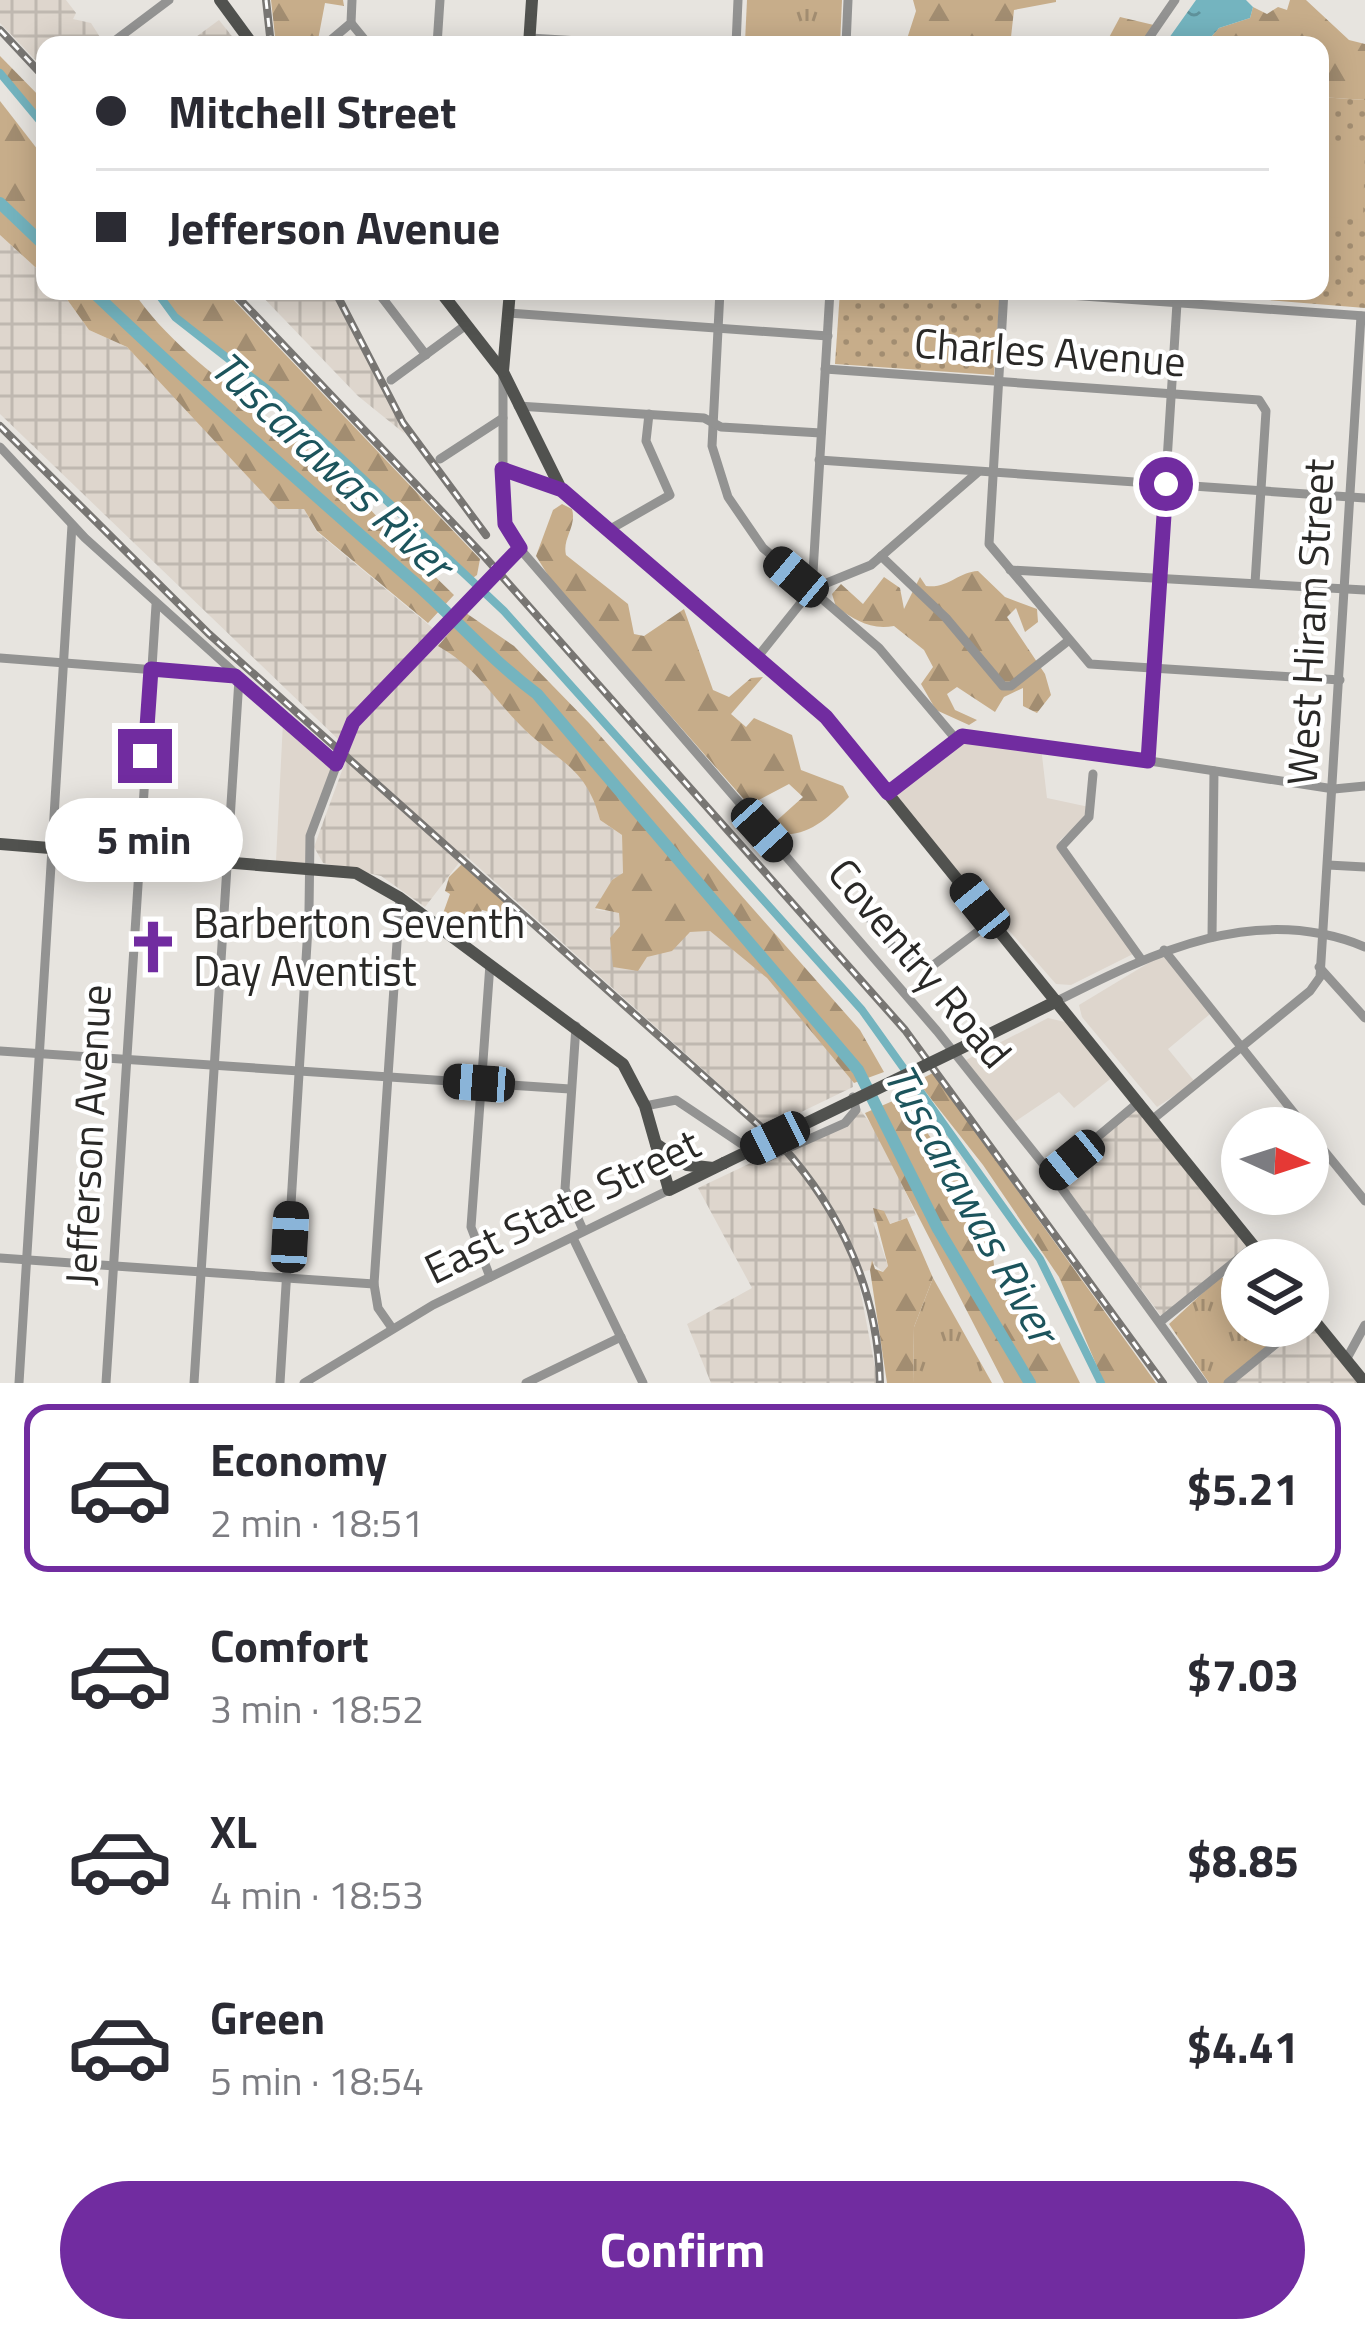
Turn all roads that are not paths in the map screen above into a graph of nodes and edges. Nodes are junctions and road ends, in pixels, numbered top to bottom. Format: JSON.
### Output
{"nodes":[{"id":1,"x":169,"y":0,"type":"edge"},
{"id":2,"x":220,"y":0,"type":"edge"},
{"id":3,"x":352,"y":0,"type":"edge"},
{"id":4,"x":440,"y":0,"type":"edge"},
{"id":5,"x":532,"y":0,"type":"edge"},
{"id":6,"x":738,"y":0,"type":"edge"},
{"id":7,"x":848,"y":0,"type":"edge"},
{"id":8,"x":1175,"y":0,"type":"edge"},
{"id":9,"x":351,"y":22,"type":"junction"},
{"id":10,"x":121,"y":36,"type":"edge"},
{"id":11,"x":246,"y":36,"type":"edge"},
{"id":12,"x":335,"y":36,"type":"edge"},
{"id":13,"x":362,"y":36,"type":"edge"},
{"id":14,"x":438,"y":36,"type":"edge"},
{"id":15,"x":529,"y":36,"type":"edge"},
{"id":16,"x":736,"y":36,"type":"edge"},
{"id":17,"x":846,"y":36,"type":"edge"},
{"id":18,"x":1150,"y":36,"type":"edge"},
{"id":19,"x":384,"y":300,"type":"edge"},
{"id":20,"x":447,"y":300,"type":"edge"},
{"id":21,"x":509,"y":300,"type":"edge"},
{"id":22,"x":719,"y":300,"type":"edge"},
{"id":23,"x":830,"y":300,"type":"edge"},
{"id":24,"x":1007,"y":300,"type":"edge"},
{"id":25,"x":1135,"y":300,"type":"edge"},
{"id":26,"x":1177,"y":303,"type":"junction"},
{"id":27,"x":508,"y":313,"type":"junction"},
{"id":28,"x":1363,"y":316,"type":"edge"},
{"id":29,"x":466,"y":325,"type":"junction"},
{"id":30,"x":717,"y":327,"type":"junction"},
{"id":31,"x":828,"y":336,"type":"junction"},
{"id":32,"x":426,"y":355,"type":"junction"},
{"id":33,"x":825,"y":369,"type":"junction"},
{"id":34,"x":502,"y":372,"type":"junction"},
{"id":35,"x":391,"y":380,"type":"dead end"},
{"id":36,"x":998,"y":382,"type":"junction"},
{"id":37,"x":1171,"y":394,"type":"junction"},
{"id":38,"x":518,"y":406,"type":"junction"},
{"id":39,"x":649,"y":414,"type":"junction"},
{"id":40,"x":502,"y":418,"type":"junction"},
{"id":41,"x":712,"y":420,"type":"junction"},
{"id":42,"x":821,"y":434,"type":"junction"},
{"id":43,"x":0,"y":447,"type":"edge"},
{"id":44,"x":440,"y":459,"type":"dead end"},
{"id":45,"x":819,"y":460,"type":"junction"},
{"id":46,"x":502,"y":469,"type":"junction"},
{"id":47,"x":978,"y":472,"type":"junction"},
{"id":48,"x":992,"y":473,"type":"junction"},
{"id":49,"x":1166,"y":484,"type":"junction"},
{"id":50,"x":562,"y":490,"type":"junction"},
{"id":51,"x":1260,"y":491,"type":"junction"},
{"id":52,"x":1349,"y":497,"type":"junction"},
{"id":53,"x":1365,"y":498,"type":"edge"},
{"id":54,"x":72,"y":525,"type":"junction"},
{"id":55,"x":607,"y":531,"type":"junction"},
{"id":56,"x":520,"y":548,"type":"junction"},
{"id":57,"x":880,"y":556,"type":"junction"},
{"id":58,"x":1010,"y":569,"type":"junction"},
{"id":59,"x":1160,"y":576,"type":"junction"},
{"id":60,"x":1255,"y":583,"type":"junction"},
{"id":61,"x":812,"y":589,"type":"junction"},
{"id":62,"x":1344,"y":589,"type":"junction"},
{"id":63,"x":1365,"y":590,"type":"edge"},
{"id":64,"x":156,"y":604,"type":"junction"},
{"id":65,"x":1068,"y":641,"type":"junction"},
{"id":66,"x":0,"y":658,"type":"edge"},
{"id":67,"x":756,"y":659,"type":"junction"},
{"id":68,"x":64,"y":663,"type":"junction"},
{"id":69,"x":1154,"y":668,"type":"junction"},
{"id":70,"x":151,"y":669,"type":"junction"},
{"id":71,"x":237,"y":677,"type":"junction"},
{"id":72,"x":1340,"y":680,"type":"junction"},
{"id":73,"x":955,"y":738,"type":"junction"},
{"id":74,"x":1148,"y":761,"type":"junction"},
{"id":75,"x":336,"y":764,"type":"junction"},
{"id":76,"x":1214,"y":771,"type":"junction"},
{"id":77,"x":1093,"y":774,"type":"dead end"},
{"id":78,"x":1365,"y":786,"type":"edge"},
{"id":79,"x":1334,"y":789,"type":"junction"},
{"id":80,"x":888,"y":793,"type":"junction"},
{"id":81,"x":0,"y":844,"type":"edge"},
{"id":82,"x":51,"y":848,"type":"junction"},
{"id":83,"x":138,"y":854,"type":"junction"},
{"id":84,"x":224,"y":861,"type":"junction"},
{"id":85,"x":309,"y":865,"type":"junction"},
{"id":86,"x":1328,"y":865,"type":"junction"},
{"id":87,"x":1365,"y":867,"type":"edge"},
{"id":88,"x":400,"y":898,"type":"junction"},
{"id":89,"x":871,"y":921,"type":"dead end"},
{"id":90,"x":992,"y":921,"type":"junction"},
{"id":91,"x":1322,"y":932,"type":"junction"},
{"id":92,"x":1212,"y":937,"type":"junction"},
{"id":93,"x":1365,"y":947,"type":"edge"},
{"id":94,"x":1164,"y":950,"type":"junction"},
{"id":95,"x":1141,"y":959,"type":"junction"},
{"id":96,"x":490,"y":964,"type":"junction"},
{"id":97,"x":1319,"y":967,"type":"junction"},
{"id":98,"x":1057,"y":1001,"type":"junction"},
{"id":99,"x":1365,"y":1018,"type":"edge"},
{"id":100,"x":576,"y":1026,"type":"junction"},
{"id":101,"x":1240,"y":1047,"type":"junction"},
{"id":102,"x":0,"y":1051,"type":"edge"},
{"id":103,"x":39,"y":1053,"type":"junction"},
{"id":104,"x":126,"y":1059,"type":"junction"},
{"id":105,"x":213,"y":1065,"type":"junction"},
{"id":106,"x":300,"y":1071,"type":"junction"},
{"id":107,"x":387,"y":1077,"type":"junction"},
{"id":108,"x":479,"y":1083,"type":"junction"},
{"id":109,"x":570,"y":1089,"type":"junction"},
{"id":110,"x":853,"y":1096,"type":"dead end"},
{"id":111,"x":1139,"y":1102,"type":"junction"},
{"id":112,"x":645,"y":1106,"type":"junction"},
{"id":113,"x":1289,"y":1107,"type":"edge"},
{"id":114,"x":1153,"y":1119,"type":"junction"},
{"id":115,"x":656,"y":1144,"type":"junction"},
{"id":116,"x":1329,"y":1156,"type":"edge"},
{"id":117,"x":719,"y":1166,"type":"junction"},
{"id":118,"x":1052,"y":1175,"type":"junction"},
{"id":119,"x":669,"y":1190,"type":"junction"},
{"id":120,"x":1365,"y":1201,"type":"edge"},
{"id":121,"x":578,"y":1234,"type":"junction"},
{"id":122,"x":1248,"y":1239,"type":"edge"},
{"id":123,"x":0,"y":1258,"type":"edge"},
{"id":124,"x":26,"y":1259,"type":"junction"},
{"id":125,"x":113,"y":1265,"type":"junction"},
{"id":126,"x":200,"y":1272,"type":"junction"},
{"id":127,"x":1221,"y":1273,"type":"edge"},
{"id":128,"x":490,"y":1277,"type":"junction"},
{"id":129,"x":287,"y":1278,"type":"junction"},
{"id":130,"x":374,"y":1284,"type":"junction"},
{"id":131,"x":1160,"y":1322,"type":"junction"},
{"id":132,"x":1365,"y":1325,"type":"edge"},
{"id":133,"x":392,"y":1328,"type":"junction"},
{"id":134,"x":621,"y":1337,"type":"junction"},
{"id":135,"x":1329,"y":1340,"type":"edge"},
{"id":136,"x":1272,"y":1347,"type":"edge"},
{"id":137,"x":1346,"y":1360,"type":"junction"},
{"id":138,"x":19,"y":1383,"type":"edge"},
{"id":139,"x":106,"y":1383,"type":"edge"},
{"id":140,"x":194,"y":1383,"type":"edge"},
{"id":141,"x":280,"y":1383,"type":"edge"},
{"id":142,"x":304,"y":1383,"type":"edge"},
{"id":143,"x":526,"y":1383,"type":"edge"},
{"id":144,"x":643,"y":1383,"type":"edge"},
{"id":145,"x":1203,"y":1383,"type":"edge"},
{"id":146,"x":1228,"y":1383,"type":"edge"},
{"id":147,"x":1365,"y":1383,"type":"edge"}],
"edges":[{"from":1,"to":10,"type":"street"},
{"from":2,"to":11,"type":"main road"},
{"from":3,"to":9,"type":"street"},
{"from":4,"to":14,"type":"street"},
{"from":5,"to":15,"type":"main road"},
{"from":6,"to":16,"type":"street"},
{"from":7,"to":17,"type":"street"},
{"from":8,"to":18,"type":"street"},
{"from":9,"to":12,"type":"street"},
{"from":9,"to":13,"type":"street"},
{"from":19,"to":32,"type":"street"},
{"from":20,"to":29,"type":"main road"},
{"from":21,"to":27,"type":"main road"},
{"from":22,"to":30,"type":"street"},
{"from":23,"to":31,"type":"street"},
{"from":24,"to":36,"type":"street"},
{"from":25,"to":26,"type":"street"},
{"from":26,"to":28,"type":"street"},
{"from":26,"to":37,"type":"street"},
{"from":27,"to":30,"type":"street"},
{"from":27,"to":34,"type":"main road"},
{"from":28,"to":52,"type":"street","name":"West Hiram Street"},
{"from":29,"to":32,"type":"street"},
{"from":29,"to":34,"type":"main road"},
{"from":30,"to":31,"type":"street"},
{"from":30,"to":41,"type":"street"},
{"from":31,"to":33,"type":"street"},
{"from":32,"to":35,"type":"street"},
{"from":33,"to":36,"type":"street","name":"Charles Avenue"},
{"from":33,"to":42,"type":"street"},
{"from":34,"to":38,"type":"main road"},
{"from":34,"to":40,"type":"street"},
{"from":36,"to":37,"type":"street","name":"Charles Avenue"},
{"from":36,"to":48,"type":"street"},
{"from":37,"to":49,"type":"street"},
{"from":37,"to":51,"type":"street","name":"Charles Avenue"},
{"from":38,"to":39,"type":"street"},
{"from":38,"to":50,"type":"main road"},
{"from":39,"to":41,"type":"street"},
{"from":39,"to":55,"type":"street"},
{"from":40,"to":44,"type":"street"},
{"from":40,"to":46,"type":"street"},
{"from":41,"to":42,"type":"street"},
{"from":41,"to":61,"type":"street"},
{"from":42,"to":45,"type":"street"},
{"from":43,"to":54,"type":"street"},
{"from":45,"to":47,"type":"street"},
{"from":45,"to":61,"type":"street"},
{"from":46,"to":50,"type":"street"},
{"from":46,"to":56,"type":"street"},
{"from":47,"to":48,"type":"street"},
{"from":47,"to":57,"type":"street"},
{"from":48,"to":49,"type":"street"},
{"from":48,"to":58,"type":"street"},
{"from":49,"to":51,"type":"street"},
{"from":49,"to":59,"type":"street"},
{"from":50,"to":55,"type":"main road"},
{"from":51,"to":52,"type":"street"},
{"from":51,"to":60,"type":"street"},
{"from":52,"to":53,"type":"street"},
{"from":52,"to":62,"type":"street","name":"West Hiram Street"},
{"from":54,"to":64,"type":"street"},
{"from":54,"to":68,"type":"street"},
{"from":55,"to":67,"type":"main road"},
{"from":56,"to":75,"type":"street"},
{"from":56,"to":118,"type":"street","name":"Coventry Road"},
{"from":57,"to":61,"type":"street"},
{"from":57,"to":65,"type":"street"},
{"from":58,"to":59,"type":"street"},
{"from":58,"to":65,"type":"street"},
{"from":59,"to":60,"type":"street"},
{"from":59,"to":69,"type":"street"},
{"from":60,"to":62,"type":"street"},
{"from":61,"to":67,"type":"street"},
{"from":61,"to":73,"type":"street"},
{"from":62,"to":63,"type":"street"},
{"from":62,"to":72,"type":"street","name":"West Hiram Street"},
{"from":64,"to":70,"type":"street","name":"Jefferson Avenue"},
{"from":64,"to":71,"type":"street"},
{"from":65,"to":69,"type":"street"},
{"from":66,"to":68,"type":"street"},
{"from":67,"to":80,"type":"main road"},
{"from":68,"to":70,"type":"street"},
{"from":68,"to":82,"type":"street"},
{"from":69,"to":72,"type":"street"},
{"from":69,"to":74,"type":"street"},
{"from":70,"to":71,"type":"street"},
{"from":70,"to":83,"type":"street","name":"Jefferson Avenue"},
{"from":71,"to":75,"type":"street"},
{"from":71,"to":84,"type":"street"},
{"from":72,"to":79,"type":"street","name":"West Hiram Street"},
{"from":73,"to":74,"type":"street"},
{"from":73,"to":80,"type":"street"},
{"from":74,"to":76,"type":"street"},
{"from":75,"to":85,"type":"street"},
{"from":76,"to":79,"type":"street"},
{"from":76,"to":92,"type":"street"},
{"from":77,"to":95,"type":"street"},
{"from":78,"to":79,"type":"street"},
{"from":79,"to":86,"type":"street","name":"West Hiram Street"},
{"from":80,"to":90,"type":"main road"},
{"from":81,"to":82,"type":"main road"},
{"from":82,"to":83,"type":"main road"},
{"from":82,"to":103,"type":"street"},
{"from":83,"to":84,"type":"main road"},
{"from":83,"to":104,"type":"street","name":"Jefferson Avenue"},
{"from":84,"to":85,"type":"main road"},
{"from":84,"to":105,"type":"street"},
{"from":85,"to":88,"type":"main road"},
{"from":85,"to":106,"type":"street"},
{"from":86,"to":87,"type":"street"},
{"from":86,"to":91,"type":"street","name":"West Hiram Street"},
{"from":88,"to":96,"type":"main road"},
{"from":88,"to":107,"type":"street"},
{"from":89,"to":90,"type":"street"},
{"from":90,"to":98,"type":"main road"},
{"from":91,"to":92,"type":"street"},
{"from":91,"to":93,"type":"street"},
{"from":91,"to":97,"type":"street","name":"West Hiram Street"},
{"from":92,"to":94,"type":"street"},
{"from":94,"to":95,"type":"street"},
{"from":94,"to":101,"type":"street"},
{"from":95,"to":98,"type":"street"},
{"from":96,"to":100,"type":"main road"},
{"from":96,"to":108,"type":"street"},
{"from":97,"to":99,"type":"street"},
{"from":97,"to":101,"type":"street"},
{"from":98,"to":111,"type":"main road"},
{"from":98,"to":117,"type":"main road","name":"East State Street","bridge":true},
{"from":100,"to":109,"type":"street"},
{"from":100,"to":112,"type":"main road"},
{"from":101,"to":113,"type":"street"},
{"from":101,"to":114,"type":"street"},
{"from":102,"to":103,"type":"street"},
{"from":103,"to":104,"type":"street"},
{"from":103,"to":124,"type":"street"},
{"from":104,"to":105,"type":"street"},
{"from":104,"to":125,"type":"street","name":"Jefferson Avenue"},
{"from":105,"to":106,"type":"street"},
{"from":105,"to":126,"type":"street"},
{"from":106,"to":107,"type":"street"},
{"from":106,"to":129,"type":"street"},
{"from":107,"to":108,"type":"street"},
{"from":107,"to":130,"type":"street"},
{"from":108,"to":109,"type":"street"},
{"from":108,"to":128,"type":"street"},
{"from":109,"to":121,"type":"street"},
{"from":110,"to":112,"type":"street"},
{"from":111,"to":114,"type":"main road"},
{"from":111,"to":118,"type":"street"},
{"from":112,"to":115,"type":"main road"},
{"from":114,"to":122,"type":"main road"},
{"from":115,"to":117,"type":"main road"},
{"from":115,"to":119,"type":"main road"},
{"from":116,"to":120,"type":"street"},
{"from":117,"to":119,"type":"main road","name":"East State Street"},
{"from":118,"to":131,"type":"street","name":"Coventry Road"},
{"from":119,"to":121,"type":"street","name":"East State Street"},
{"from":121,"to":128,"type":"street","name":"East State Street"},
{"from":121,"to":134,"type":"street"},
{"from":123,"to":124,"type":"street"},
{"from":124,"to":125,"type":"street"},
{"from":124,"to":138,"type":"street"},
{"from":125,"to":126,"type":"street"},
{"from":125,"to":139,"type":"street","name":"Jefferson Avenue"},
{"from":126,"to":129,"type":"street"},
{"from":126,"to":140,"type":"street"},
{"from":127,"to":131,"type":"street"},
{"from":128,"to":133,"type":"street","name":"East State Street"},
{"from":129,"to":130,"type":"street"},
{"from":129,"to":141,"type":"street"},
{"from":130,"to":133,"type":"street"},
{"from":131,"to":145,"type":"street","name":"Coventry Road"},
{"from":132,"to":137,"type":"street"},
{"from":133,"to":142,"type":"street","name":"East State Street"},
{"from":134,"to":143,"type":"street"},
{"from":134,"to":144,"type":"street"},
{"from":135,"to":137,"type":"main road"},
{"from":136,"to":146,"type":"street"},
{"from":137,"to":147,"type":"main road"}]}
